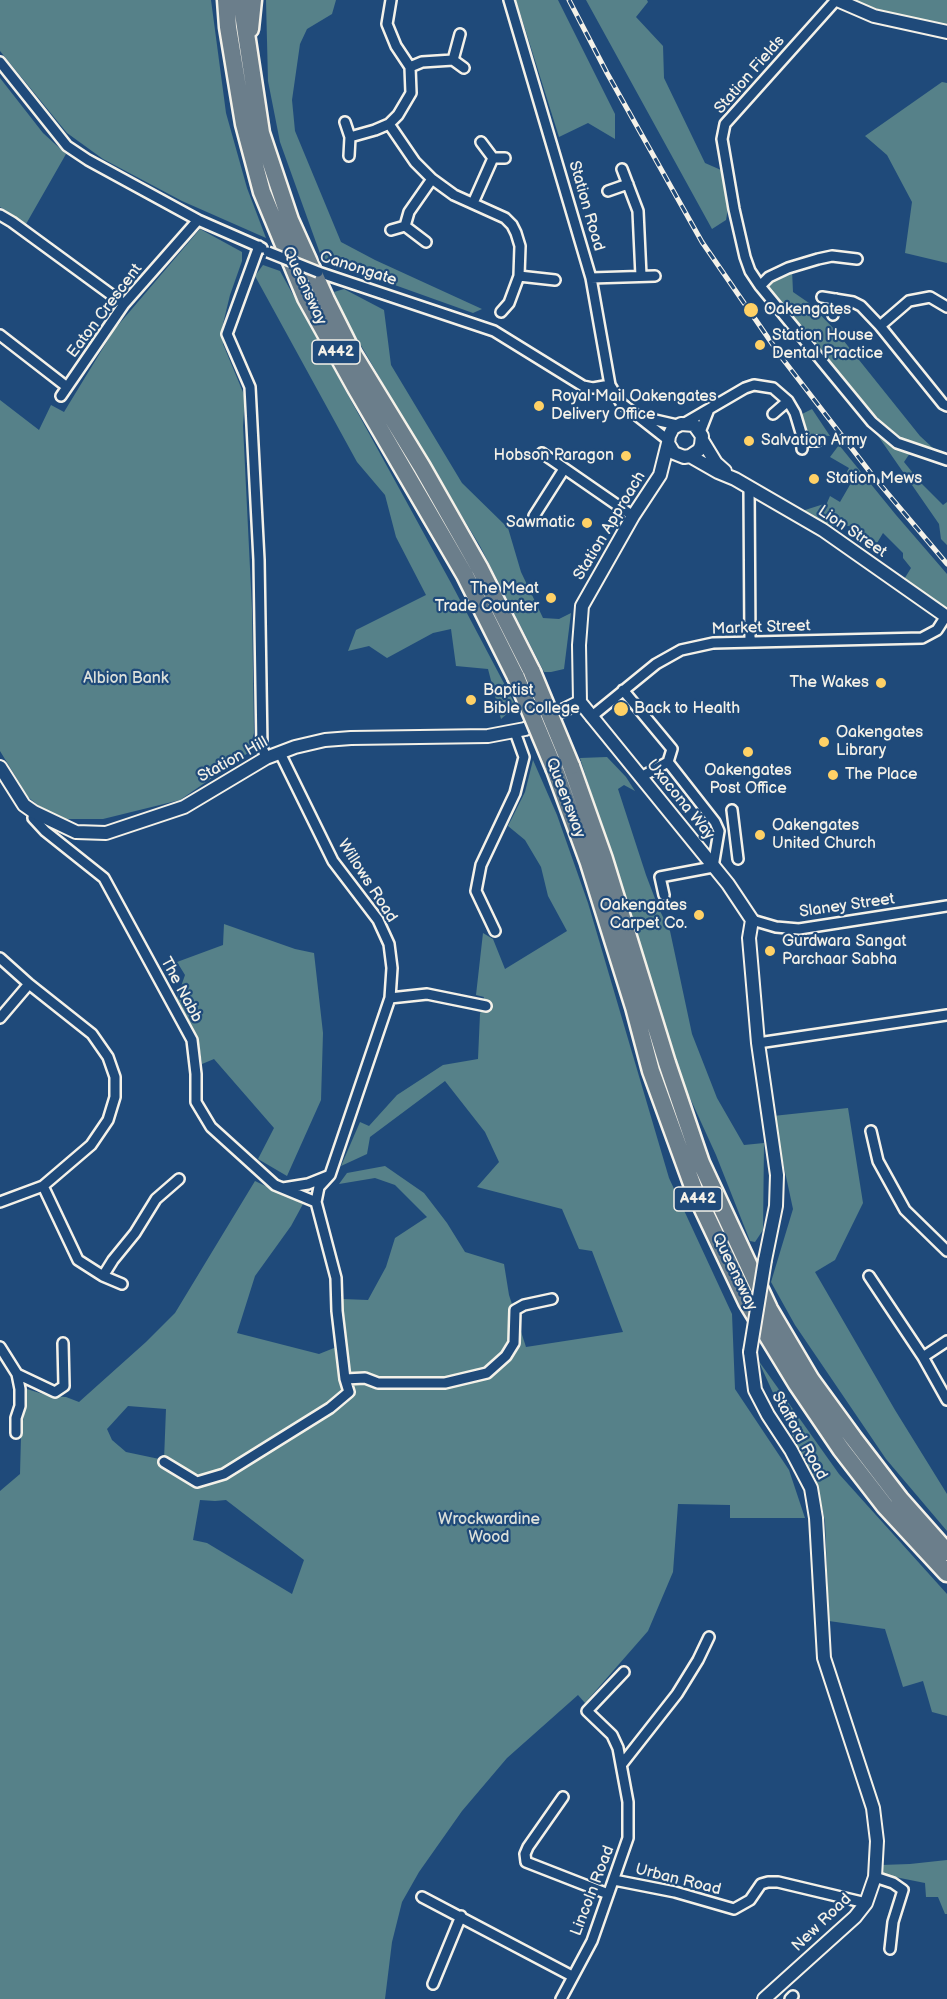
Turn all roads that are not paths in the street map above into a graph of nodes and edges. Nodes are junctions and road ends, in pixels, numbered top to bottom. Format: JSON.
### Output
{"nodes":[{"id":1,"x":226,"y":0,"type":"edge"},
{"id":2,"x":241,"y":0,"type":"edge"},
{"id":3,"x":253,"y":0,"type":"edge"},
{"id":4,"x":391,"y":0,"type":"edge"},
{"id":5,"x":508,"y":0,"type":"edge"},
{"id":6,"x":836,"y":0,"type":"edge"},
{"id":7,"x":947,"y":32,"type":"edge"},
{"id":8,"x":460,"y":34,"type":"dead end"},
{"id":9,"x":247,"y":49,"type":"junction"},
{"id":10,"x":453,"y":60,"type":"junction"},
{"id":11,"x":0,"y":62,"type":"edge"},
{"id":12,"x":410,"y":67,"type":"junction"},
{"id":13,"x":464,"y":68,"type":"dead end"},
{"id":14,"x":345,"y":122,"type":"dead end"},
{"id":15,"x":389,"y":124,"type":"junction"},
{"id":16,"x":350,"y":137,"type":"junction"},
{"id":17,"x":481,"y":142,"type":"dead end"},
{"id":18,"x":349,"y":156,"type":"dead end"},
{"id":19,"x":505,"y":158,"type":"dead end"},
{"id":20,"x":493,"y":159,"type":"junction"},
{"id":21,"x":622,"y":169,"type":"dead end"},
{"id":22,"x":432,"y":179,"type":"junction"},
{"id":23,"x":627,"y":184,"type":"junction"},
{"id":24,"x":608,"y":191,"type":"dead end"},
{"id":25,"x":473,"y":203,"type":"junction"},
{"id":26,"x":0,"y":215,"type":"edge"},
{"id":27,"x":198,"y":220,"type":"junction"},
{"id":28,"x":405,"y":225,"type":"junction"},
{"id":29,"x":391,"y":230,"type":"dead end"},
{"id":30,"x":426,"y":242,"type":"dead end"},
{"id":31,"x":259,"y":246,"type":"junction"},
{"id":32,"x":857,"y":259,"type":"dead end"},
{"id":33,"x":519,"y":276,"type":"junction"},
{"id":34,"x":641,"y":276,"type":"junction"},
{"id":35,"x":655,"y":276,"type":"dead end"},
{"id":36,"x":591,"y":278,"type":"junction"},
{"id":37,"x":555,"y":280,"type":"dead end"},
{"id":38,"x":760,"y":286,"type":"junction"},
{"id":39,"x":822,"y":297,"type":"dead end"},
{"id":40,"x":836,"y":299,"type":"junction"},
{"id":41,"x":124,"y":304,"type":"junction"},
{"id":42,"x":947,"y":307,"type":"edge"},
{"id":43,"x":501,"y":312,"type":"dead end"},
{"id":44,"x":834,"y":315,"type":"dead end"},
{"id":45,"x":880,"y":326,"type":"junction"},
{"id":46,"x":0,"y":335,"type":"edge"},
{"id":47,"x":610,"y":385,"type":"junction"},
{"id":48,"x":788,"y":400,"type":"junction"},
{"id":49,"x":947,"y":406,"type":"edge"},
{"id":50,"x":709,"y":409,"type":"junction"},
{"id":51,"x":773,"y":414,"type":"dead end"},
{"id":52,"x":637,"y":415,"type":"junction"},
{"id":53,"x":681,"y":424,"type":"junction"},
{"id":54,"x":701,"y":436,"type":"junction"},
{"id":55,"x":817,"y":441,"type":"dead end"},
{"id":56,"x":668,"y":442,"type":"junction"},
{"id":57,"x":542,"y":453,"type":"dead end"},
{"id":58,"x":687,"y":457,"type":"junction"},
{"id":59,"x":947,"y":460,"type":"edge"},
{"id":60,"x":564,"y":469,"type":"junction"},
{"id":61,"x":660,"y":475,"type":"junction"},
{"id":62,"x":735,"y":480,"type":"junction"},
{"id":63,"x":749,"y":487,"type":"junction"},
{"id":64,"x":534,"y":516,"type":"dead end"},
{"id":65,"x":633,"y":516,"type":"junction"},
{"id":66,"x":946,"y":617,"type":"edge"},
{"id":67,"x":750,"y":642,"type":"junction"},
{"id":68,"x":524,"y":675,"type":"junction"},
{"id":69,"x":623,"y":690,"type":"junction"},
{"id":70,"x":580,"y":702,"type":"junction"},
{"id":71,"x":591,"y":717,"type":"junction"},
{"id":72,"x":515,"y":732,"type":"junction"},
{"id":73,"x":280,"y":753,"type":"junction"},
{"id":74,"x":266,"y":758,"type":"junction"},
{"id":75,"x":668,"y":762,"type":"junction"},
{"id":76,"x":0,"y":767,"type":"edge"},
{"id":77,"x":563,"y":768,"type":"junction"},
{"id":78,"x":641,"y":777,"type":"junction"},
{"id":79,"x":732,"y":810,"type":"dead end"},
{"id":80,"x":34,"y":812,"type":"junction"},
{"id":81,"x":734,"y":830,"type":"junction"},
{"id":82,"x":718,"y":831,"type":"junction"},
{"id":83,"x":738,"y":859,"type":"dead end"},
{"id":84,"x":713,"y":867,"type":"junction"},
{"id":85,"x":664,"y":895,"type":"dead end"},
{"id":86,"x":947,"y":906,"type":"edge"},
{"id":87,"x":752,"y":920,"type":"junction"},
{"id":88,"x":495,"y":931,"type":"dead end"},
{"id":89,"x":0,"y":958,"type":"edge"},
{"id":90,"x":29,"y":984,"type":"junction"},
{"id":91,"x":390,"y":998,"type":"junction"},
{"id":92,"x":486,"y":1006,"type":"dead end"},
{"id":93,"x":947,"y":1015,"type":"edge"},
{"id":94,"x":0,"y":1018,"type":"edge"},
{"id":95,"x":758,"y":1043,"type":"junction"},
{"id":96,"x":871,"y":1131,"type":"dead end"},
{"id":97,"x":330,"y":1175,"type":"junction"},
{"id":98,"x":179,"y":1179,"type":"dead end"},
{"id":99,"x":43,"y":1186,"type":"junction"},
{"id":100,"x":282,"y":1188,"type":"junction"},
{"id":101,"x":0,"y":1202,"type":"edge"},
{"id":102,"x":316,"y":1202,"type":"junction"},
{"id":103,"x":947,"y":1251,"type":"edge"},
{"id":104,"x":103,"y":1276,"type":"junction"},
{"id":105,"x":869,"y":1276,"type":"dead end"},
{"id":106,"x":122,"y":1284,"type":"dead end"},
{"id":107,"x":552,"y":1299,"type":"dead end"},
{"id":108,"x":947,"y":1341,"type":"edge"},
{"id":109,"x":63,"y":1343,"type":"dead end"},
{"id":110,"x":0,"y":1347,"type":"edge"},
{"id":111,"x":923,"y":1357,"type":"junction"},
{"id":112,"x":17,"y":1374,"type":"junction"},
{"id":113,"x":345,"y":1379,"type":"junction"},
{"id":114,"x":947,"y":1401,"type":"edge"},
{"id":115,"x":16,"y":1433,"type":"dead end"},
{"id":116,"x":164,"y":1462,"type":"dead end"},
{"id":117,"x":947,"y":1552,"type":"edge"},
{"id":118,"x":947,"y":1573,"type":"edge"},
{"id":119,"x":709,"y":1636,"type":"dead end"},
{"id":120,"x":704,"y":1646,"type":"junction"},
{"id":121,"x":713,"y":1651,"type":"dead end"},
{"id":122,"x":624,"y":1672,"type":"dead end"},
{"id":123,"x":621,"y":1764,"type":"junction"},
{"id":124,"x":563,"y":1797,"type":"dead end"},
{"id":125,"x":875,"y":1856,"type":"joint"},
{"id":126,"x":875,"y":1877,"type":"junction"},
{"id":127,"x":614,"y":1880,"type":"junction"},
{"id":128,"x":608,"y":1894,"type":"junction"},
{"id":129,"x":422,"y":1897,"type":"dead end"},
{"id":130,"x":866,"y":1903,"type":"junction"},
{"id":131,"x":461,"y":1916,"type":"junction"},
{"id":132,"x":890,"y":1949,"type":"dead end"},
{"id":133,"x":572,"y":1976,"type":"junction"},
{"id":134,"x":433,"y":1984,"type":"dead end"},
{"id":135,"x":561,"y":1999,"type":"edge"},
{"id":136,"x":764,"y":1999,"type":"edge"}],
"edges":[{"from":1,"to":68,"type":"highway","name":"Queensway","number":"A442"},
{"from":2,"to":9,"type":"highway","name":"Queensway","number":"A442"},
{"from":3,"to":9,"type":"highway","number":"A442"},
{"from":4,"to":12,"type":"street"},
{"from":5,"to":36,"type":"street","name":"Station Road"},
{"from":6,"to":7,"type":"street"},
{"from":6,"to":38,"type":"street","name":"Station Fields"},
{"from":8,"to":10,"type":"street"},
{"from":9,"to":68,"type":"highway","name":"Queensway","number":"A442"},
{"from":10,"to":12,"type":"street"},
{"from":10,"to":13,"type":"street"},
{"from":11,"to":27,"type":"street","name":"Canongate"},
{"from":12,"to":15,"type":"street"},
{"from":14,"to":16,"type":"street"},
{"from":15,"to":16,"type":"street"},
{"from":15,"to":22,"type":"street"},
{"from":16,"to":18,"type":"street"},
{"from":17,"to":20,"type":"street"},
{"from":19,"to":20,"type":"street"},
{"from":20,"to":25,"type":"street"},
{"from":21,"to":23,"type":"street"},
{"from":22,"to":25,"type":"street"},
{"from":22,"to":28,"type":"street"},
{"from":23,"to":24,"type":"street"},
{"from":23,"to":34,"type":"street"},
{"from":25,"to":33,"type":"street"},
{"from":26,"to":41,"type":"street"},
{"from":27,"to":31,"type":"street","name":"Canongate"},
{"from":27,"to":41,"type":"street","name":"Eaton Crescent"},
{"from":28,"to":29,"type":"street"},
{"from":28,"to":30,"type":"street"},
{"from":31,"to":47,"type":"street","name":"Canongate","bridge":true},
{"from":31,"to":74,"type":"street"},
{"from":32,"to":38,"type":"street"},
{"from":33,"to":37,"type":"street"},
{"from":33,"to":43,"type":"street"},
{"from":34,"to":35,"type":"street"},
{"from":34,"to":36,"type":"street"},
{"from":36,"to":47,"type":"street","name":"Station Road"},
{"from":38,"to":59,"type":"street","name":"Station Fields"},
{"from":39,"to":40,"type":"street"},
{"from":40,"to":44,"type":"street"},
{"from":40,"to":45,"type":"street"},
{"from":41,"to":46,"type":"street","name":"Eaton Crescent"},
{"from":42,"to":45,"type":"street"},
{"from":45,"to":49,"type":"street"},
{"from":47,"to":52,"type":"street","name":"Station Road"},
{"from":48,"to":50,"type":"street","name":"Station Approach"},
{"from":48,"to":51,"type":"street"},
{"from":48,"to":55,"type":"street"},
{"from":50,"to":53,"type":"street","name":"Station Approach"},
{"from":50,"to":54,"type":"street","name":"Station Approach"},
{"from":52,"to":53,"type":"street"},
{"from":52,"to":56,"type":"street","name":"Station Road"},
{"from":53,"to":54,"type":"street"},
{"from":53,"to":56,"type":"street","name":"Station Approach"},
{"from":54,"to":58,"type":"street","name":"Station Approach"},
{"from":54,"to":62,"type":"street","name":"Lion Street"},
{"from":56,"to":58,"type":"street"},
{"from":56,"to":61,"type":"street","name":"Station Approach"},
{"from":57,"to":60,"type":"street"},
{"from":58,"to":61,"type":"street","name":"Station Approach"},
{"from":58,"to":62,"type":"street","name":"Lion Street"},
{"from":60,"to":64,"type":"street"},
{"from":60,"to":65,"type":"street"},
{"from":61,"to":65,"type":"street","name":"Station Approach"},
{"from":62,"to":63,"type":"street","name":"Lion Street"},
{"from":63,"to":66,"type":"street","name":"Lion Street"},
{"from":63,"to":67,"type":"street"},
{"from":65,"to":70,"type":"street","name":"Station Approach"},
{"from":66,"to":67,"type":"street","name":"Market Street"},
{"from":67,"to":69,"type":"street","name":"Market Street"},
{"from":68,"to":77,"type":"highway","name":"Queensway","number":"A442","bridge":true},
{"from":69,"to":71,"type":"street","name":"Market Street"},
{"from":69,"to":75,"type":"street"},
{"from":70,"to":71,"type":"street","name":"Uxacona Way"},
{"from":70,"to":72,"type":"street","name":"Station Hill"},
{"from":71,"to":78,"type":"street","name":"Uxacona Way"},
{"from":72,"to":73,"type":"street","name":"Station Hill"},
{"from":72,"to":88,"type":"street"},
{"from":73,"to":74,"type":"street","name":"Station Hill"},
{"from":73,"to":91,"type":"street","name":"Willows Road"},
{"from":74,"to":80,"type":"street","name":"Station Hill"},
{"from":75,"to":78,"type":"street"},
{"from":75,"to":82,"type":"street"},
{"from":76,"to":80,"type":"street","name":"Station Hill"},
{"from":77,"to":117,"type":"highway","name":"Queensway","number":"A442"},
{"from":77,"to":118,"type":"highway","name":"Queensway","number":"A442"},
{"from":78,"to":84,"type":"street","name":"Uxacona Way"},
{"from":79,"to":81,"type":"street"},
{"from":80,"to":100,"type":"street","name":"The Nabb"},
{"from":81,"to":82,"type":"street"},
{"from":81,"to":83,"type":"street"},
{"from":82,"to":84,"type":"street"},
{"from":84,"to":85,"type":"street"},
{"from":84,"to":87,"type":"street","name":"Uxacona Way"},
{"from":86,"to":87,"type":"street","name":"Slaney Street"},
{"from":87,"to":95,"type":"street","name":"Stafford Road"},
{"from":89,"to":90,"type":"street"},
{"from":90,"to":94,"type":"street"},
{"from":90,"to":99,"type":"street"},
{"from":91,"to":92,"type":"street"},
{"from":91,"to":97,"type":"street","name":"Willows Road"},
{"from":93,"to":95,"type":"street"},
{"from":95,"to":125,"type":"street","name":"Stafford Road","bridge":true},
{"from":96,"to":103,"type":"street"},
{"from":97,"to":100,"type":"street"},
{"from":97,"to":102,"type":"street"},
{"from":98,"to":104,"type":"street"},
{"from":99,"to":101,"type":"street"},
{"from":99,"to":104,"type":"street"},
{"from":100,"to":102,"type":"street","name":"The Nabb"},
{"from":102,"to":113,"type":"street"},
{"from":104,"to":106,"type":"street"},
{"from":105,"to":111,"type":"street"},
{"from":107,"to":113,"type":"street"},
{"from":108,"to":111,"type":"street"},
{"from":109,"to":112,"type":"street"},
{"from":110,"to":112,"type":"street"},
{"from":111,"to":114,"type":"street"},
{"from":112,"to":115,"type":"street"},
{"from":113,"to":116,"type":"street"},
{"from":119,"to":120,"type":"street"},
{"from":120,"to":121,"type":"street"},
{"from":120,"to":123,"type":"street"},
{"from":122,"to":123,"type":"street","name":"Lincoln Road"},
{"from":123,"to":127,"type":"street","name":"Lincoln Road"},
{"from":124,"to":128,"type":"street"},
{"from":125,"to":126,"type":"street","name":"New Road"},
{"from":126,"to":130,"type":"street","name":"New Road"},
{"from":126,"to":132,"type":"street"},
{"from":127,"to":128,"type":"street","name":"Lincoln Road"},
{"from":127,"to":130,"type":"street","name":"Urban Road"},
{"from":128,"to":133,"type":"street","name":"Lincoln Road"},
{"from":129,"to":131,"type":"street"},
{"from":130,"to":136,"type":"street","name":"New Road"},
{"from":131,"to":133,"type":"street"},
{"from":131,"to":134,"type":"street"},
{"from":133,"to":135,"type":"street","name":"Lincoln Road"}]}
